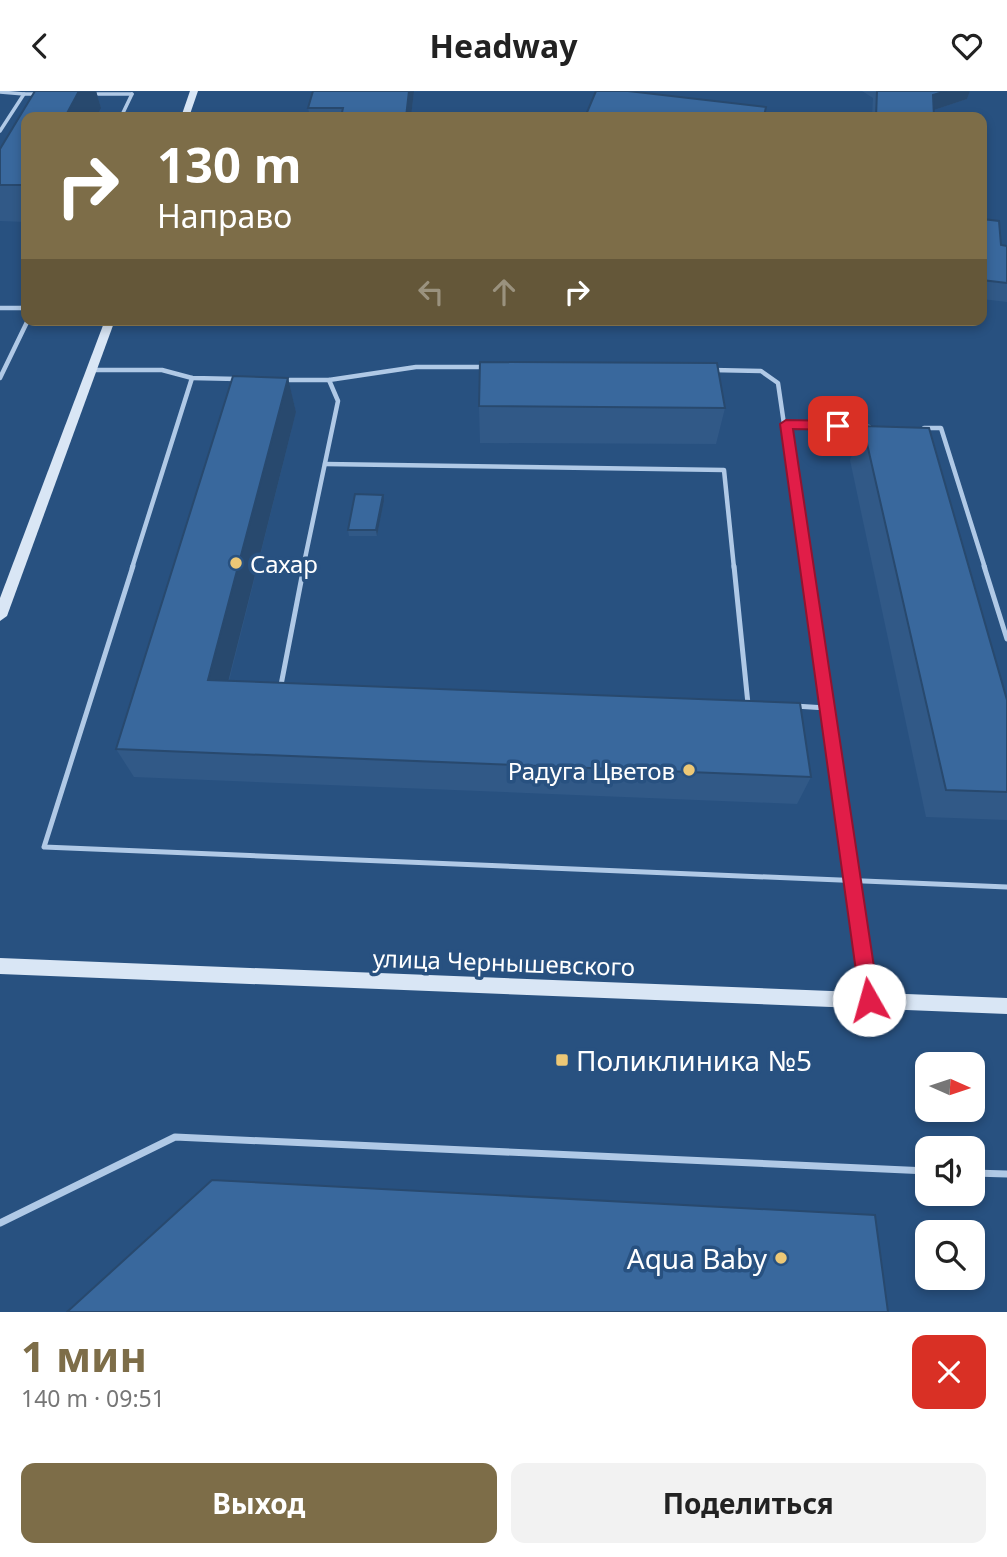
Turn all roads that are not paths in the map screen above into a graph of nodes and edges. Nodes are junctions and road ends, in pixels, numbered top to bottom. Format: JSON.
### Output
{"nodes":[{"id":1,"x":194,"y":91,"type":"edge"},
{"id":2,"x":0,"y":92,"type":"edge"},
{"id":3,"x":133,"y":93,"type":"edge"},
{"id":4,"x":24,"y":94,"type":"junction"},
{"id":5,"x":41,"y":94,"type":"edge"},
{"id":6,"x":81,"y":94,"type":"edge"},
{"id":7,"x":124,"y":112,"type":"edge"},
{"id":8,"x":187,"y":112,"type":"edge"},
{"id":9,"x":0,"y":131,"type":"edge"},
{"id":10,"x":0,"y":308,"type":"edge"},
{"id":11,"x":21,"y":308,"type":"edge"},
{"id":12,"x":25,"y":326,"type":"edge"},
{"id":13,"x":108,"y":326,"type":"edge"},
{"id":14,"x":499,"y":367,"type":"edge"},
{"id":15,"x":91,"y":370,"type":"junction"},
{"id":16,"x":706,"y":370,"type":"edge"},
{"id":17,"x":0,"y":378,"type":"edge"},
{"id":18,"x":192,"y":378,"type":"junction"},
{"id":19,"x":247,"y":379,"type":"edge"},
{"id":20,"x":274,"y":379,"type":"edge"},
{"id":21,"x":329,"y":380,"type":"junction"},
{"id":22,"x":786,"y":424,"type":"junction"},
{"id":23,"x":877,"y":427,"type":"edge"},
{"id":24,"x":915,"y":428,"type":"edge"},
{"id":25,"x":325,"y":464,"type":"junction"},
{"id":26,"x":0,"y":616,"type":"edge"},
{"id":27,"x":1007,"y":639,"type":"edge"},
{"id":28,"x":292,"y":686,"type":"edge"},
{"id":29,"x":734,"y":704,"type":"edge"},
{"id":30,"x":748,"y":704,"type":"junction"},
{"id":31,"x":761,"y":705,"type":"edge"},
{"id":32,"x":787,"y":706,"type":"edge"},
{"id":33,"x":826,"y":708,"type":"junction"},
{"id":34,"x":853,"y":879,"type":"junction"},
{"id":35,"x":1007,"y":887,"type":"edge"},
{"id":36,"x":0,"y":967,"type":"edge"},
{"id":37,"x":869,"y":1000,"type":"junction"},
{"id":38,"x":1007,"y":1006,"type":"edge"},
{"id":39,"x":915,"y":1170,"type":"edge"},
{"id":40,"x":985,"y":1173,"type":"edge"},
{"id":41,"x":1007,"y":1174,"type":"edge"},
{"id":42,"x":0,"y":1223,"type":"edge"}],
"edges":[{"from":1,"to":8,"type":"main road"},
{"from":2,"to":4,"type":"lane"},
{"from":3,"to":6,"type":"lane"},
{"from":3,"to":7,"type":"lane"},
{"from":4,"to":5,"type":"lane"},
{"from":4,"to":9,"type":"lane"},
{"from":10,"to":11,"type":"lane"},
{"from":12,"to":17,"type":"lane"},
{"from":13,"to":15,"type":"main road"},
{"from":14,"to":21,"type":"lane"},
{"from":15,"to":18,"type":"lane"},
{"from":15,"to":26,"type":"main road"},
{"from":16,"to":22,"type":"lane"},
{"from":18,"to":19,"type":"lane"},
{"from":18,"to":34,"type":"lane"},
{"from":20,"to":21,"type":"lane"},
{"from":21,"to":25,"type":"lane"},
{"from":22,"to":23,"type":"lane"},
{"from":22,"to":33,"type":"lane"},
{"from":24,"to":27,"type":"lane"},
{"from":25,"to":28,"type":"lane"},
{"from":25,"to":30,"type":"lane"},
{"from":29,"to":30,"type":"lane"},
{"from":30,"to":31,"type":"lane"},
{"from":32,"to":33,"type":"lane"},
{"from":33,"to":34,"type":"lane"},
{"from":34,"to":35,"type":"lane"},
{"from":34,"to":37,"type":"lane"},
{"from":36,"to":37,"type":"main road","name":"улица Чернышевского"},
{"from":37,"to":38,"type":"main road","name":"улица Чернышевского"},
{"from":39,"to":42,"type":"lane"},
{"from":40,"to":41,"type":"lane"}]}
